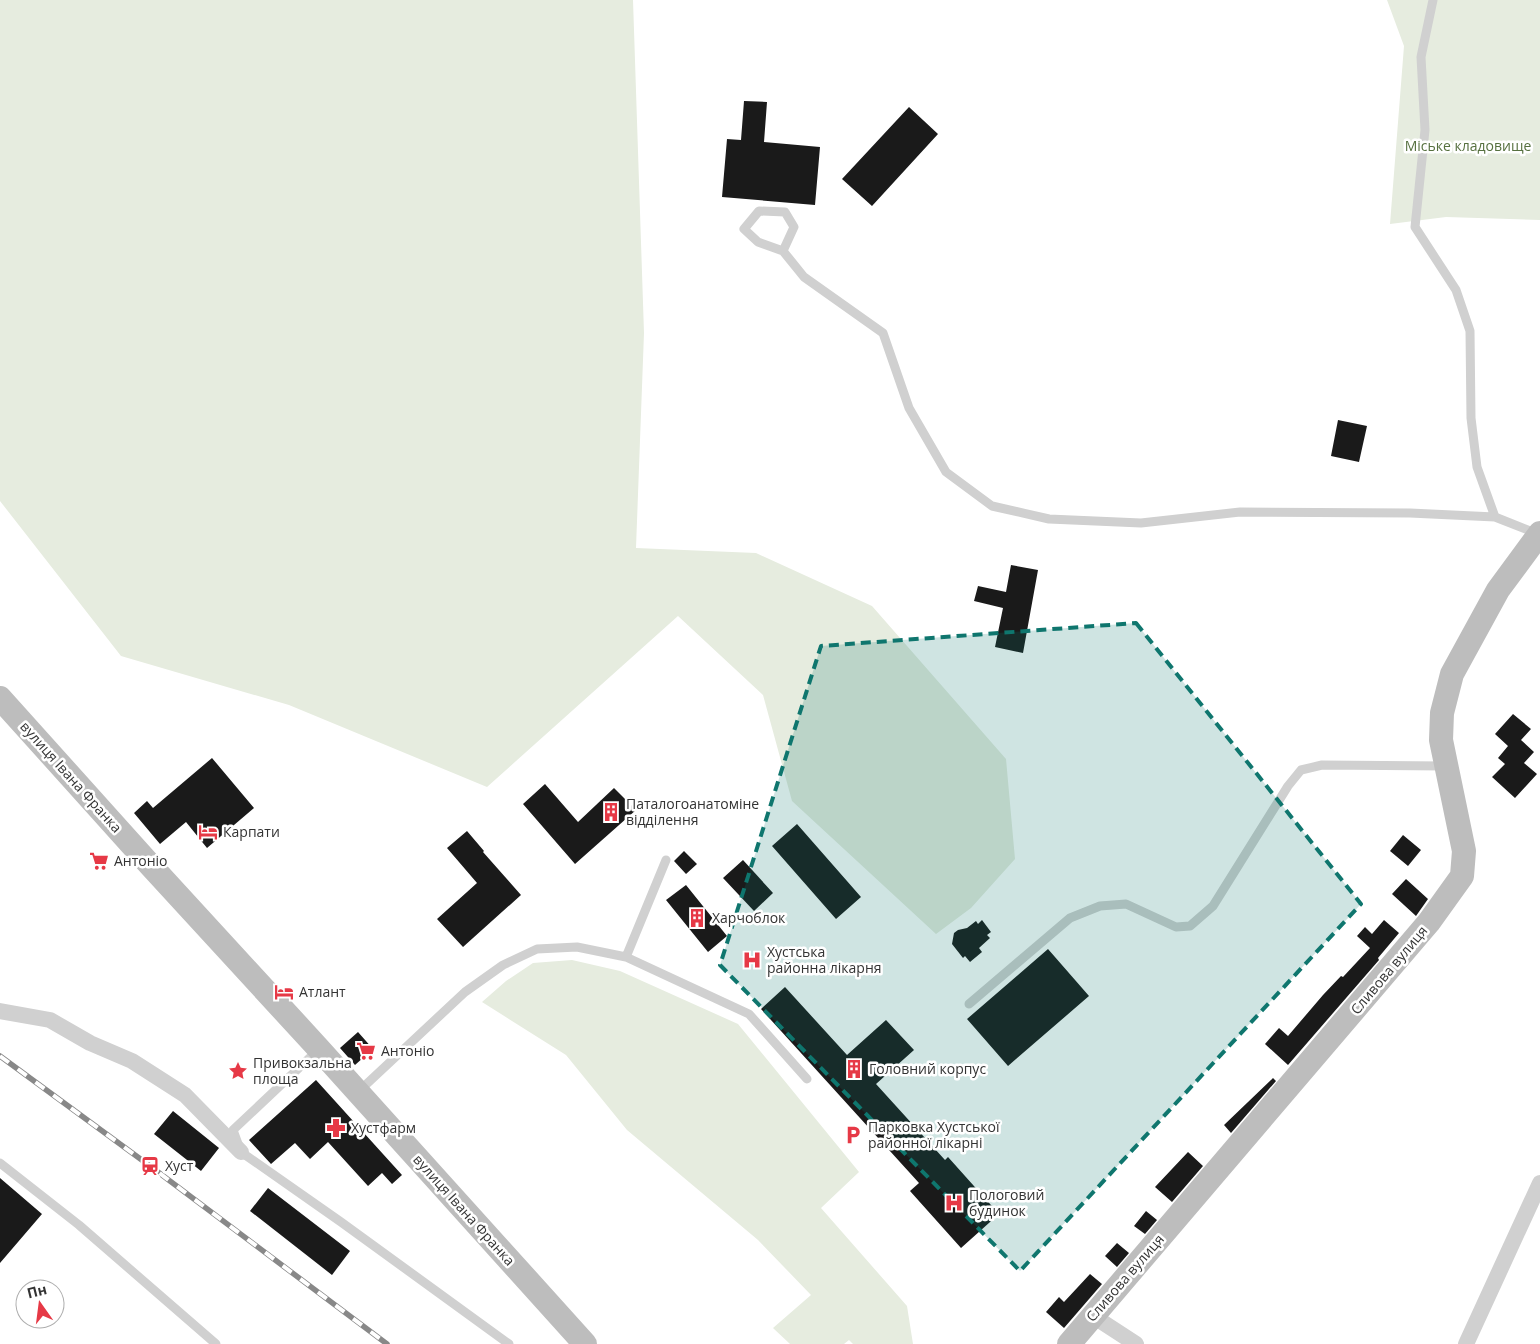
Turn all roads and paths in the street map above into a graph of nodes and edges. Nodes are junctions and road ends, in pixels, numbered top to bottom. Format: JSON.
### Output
{"nodes":[{"id":1,"x":1433,"y":0,"type":"edge"},
{"id":2,"x":783,"y":251,"type":"junction"},
{"id":3,"x":1495,"y":517,"type":"junction"},
{"id":4,"x":1539,"y":534,"type":"edge"},
{"id":5,"x":0,"y":698,"type":"edge"},
{"id":6,"x":1448,"y":766,"type":"junction"},
{"id":7,"x":666,"y":860,"type":"dead end"},
{"id":8,"x":626,"y":957,"type":"junction"},
{"id":9,"x":969,"y":1004,"type":"dead end"},
{"id":10,"x":0,"y":1011,"type":"edge"},
{"id":11,"x":319,"y":1049,"type":"junction"},
{"id":12,"x":807,"y":1078,"type":"dead end"},
{"id":13,"x":358,"y":1092,"type":"junction"},
{"id":14,"x":241,"y":1152,"type":"junction"},
{"id":15,"x":0,"y":1163,"type":"edge"},
{"id":16,"x":1540,"y":1183,"type":"edge"},
{"id":17,"x":1093,"y":1316,"type":"junction"},
{"id":18,"x":216,"y":1344,"type":"edge"},
{"id":19,"x":509,"y":1344,"type":"edge"},
{"id":20,"x":585,"y":1344,"type":"edge"},
{"id":21,"x":1069,"y":1344,"type":"edge"},
{"id":22,"x":1136,"y":1344,"type":"edge"},
{"id":23,"x":1466,"y":1344,"type":"edge"}],
"edges":[{"from":1,"to":3,"type":"lane"},
{"from":2,"to":2,"type":"lane"},
{"from":2,"to":3,"type":"lane"},
{"from":3,"to":4,"type":"lane"},
{"from":4,"to":6,"type":"street","name":"Сливова вулиця"},
{"from":5,"to":11,"type":"street","name":"вулиця Івана Франка"},
{"from":6,"to":9,"type":"lane"},
{"from":6,"to":17,"type":"street","name":"Сливова вулиця"},
{"from":7,"to":8,"type":"lane"},
{"from":8,"to":12,"type":"lane"},
{"from":8,"to":13,"type":"lane"},
{"from":10,"to":14,"type":"street"},
{"from":11,"to":13,"type":"street","name":"вулиця Івана Франка"},
{"from":11,"to":14,"type":"lane"},
{"from":13,"to":20,"type":"street","name":"вулиця Івана Франка"},
{"from":14,"to":19,"type":"lane"},
{"from":15,"to":18,"type":"lane"},
{"from":16,"to":23,"type":"street"},
{"from":17,"to":21,"type":"street","name":"Сливова вулиця"},
{"from":17,"to":22,"type":"street"}]}
